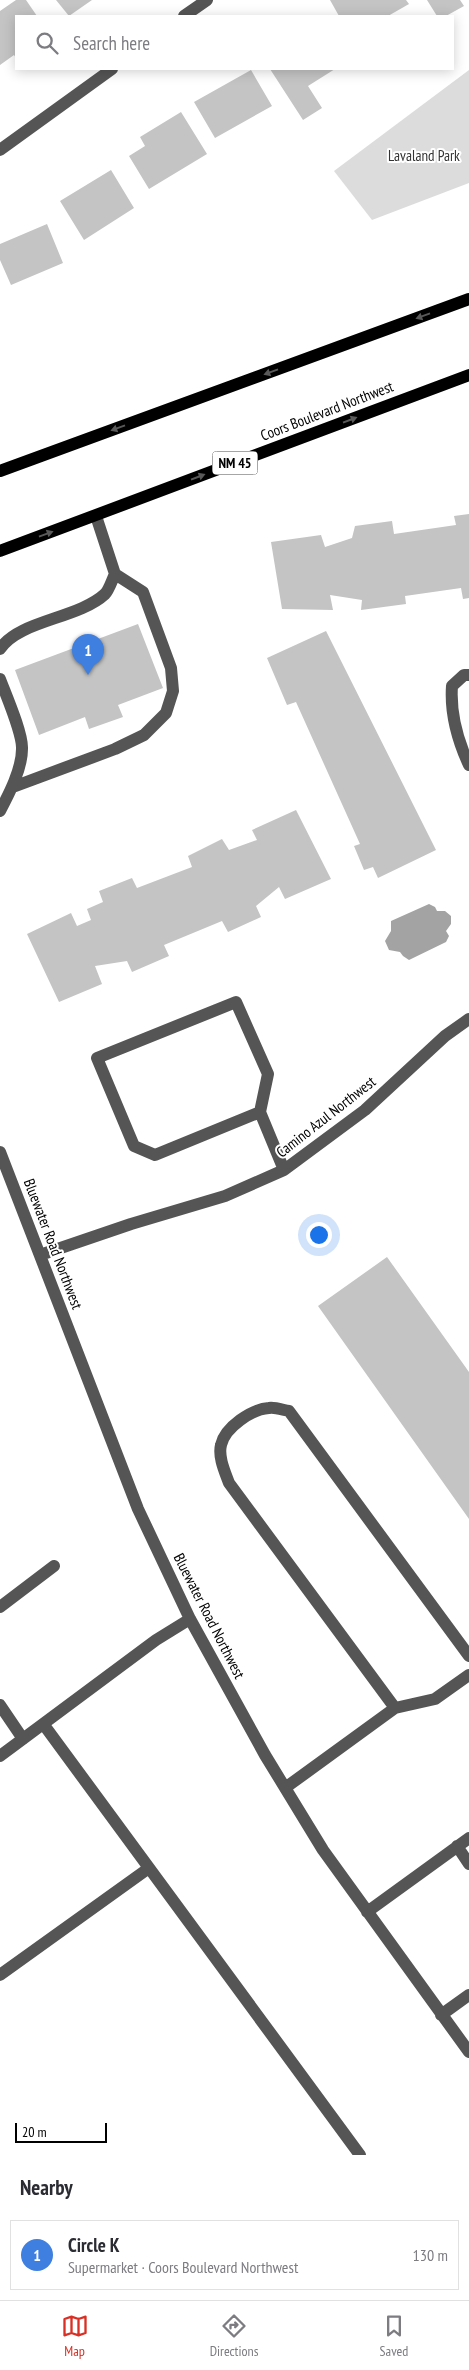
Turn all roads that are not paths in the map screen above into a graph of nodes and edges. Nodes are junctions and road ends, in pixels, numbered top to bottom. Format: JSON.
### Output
{"nodes":[{"id":1,"x":207,"y":0,"type":"edge"},
{"id":2,"x":185,"y":15,"type":"edge"},
{"id":3,"x":111,"y":70,"type":"edge"},
{"id":4,"x":0,"y":150,"type":"edge"},
{"id":5,"x":469,"y":300,"type":"edge"},
{"id":6,"x":469,"y":375,"type":"edge"},
{"id":7,"x":0,"y":471,"type":"edge"},
{"id":8,"x":96,"y":516,"type":"junction"},
{"id":9,"x":0,"y":551,"type":"edge"},
{"id":10,"x":115,"y":574,"type":"junction"},
{"id":11,"x":0,"y":650,"type":"edge"},
{"id":12,"x":469,"y":675,"type":"edge"},
{"id":13,"x":0,"y":679,"type":"edge"},
{"id":14,"x":469,"y":765,"type":"edge"},
{"id":15,"x":13,"y":787,"type":"junction"},
{"id":16,"x":0,"y":811,"type":"edge"},
{"id":17,"x":469,"y":1018,"type":"edge"},
{"id":18,"x":260,"y":1112,"type":"junction"},
{"id":19,"x":0,"y":1152,"type":"edge"},
{"id":20,"x":284,"y":1170,"type":"junction"},
{"id":21,"x":40,"y":1255,"type":"junction"},
{"id":22,"x":54,"y":1566,"type":"dead end"},
{"id":23,"x":0,"y":1607,"type":"edge"},
{"id":24,"x":190,"y":1620,"type":"junction"},
{"id":25,"x":469,"y":1656,"type":"edge"},
{"id":26,"x":469,"y":1675,"type":"edge"},
{"id":27,"x":0,"y":1705,"type":"edge"},
{"id":28,"x":395,"y":1708,"type":"junction"},
{"id":29,"x":44,"y":1725,"type":"junction"},
{"id":30,"x":23,"y":1739,"type":"junction"},
{"id":31,"x":0,"y":1756,"type":"edge"},
{"id":32,"x":285,"y":1788,"type":"junction"},
{"id":33,"x":469,"y":1838,"type":"edge"},
{"id":34,"x":457,"y":1846,"type":"junction"},
{"id":35,"x":469,"y":1864,"type":"edge"},
{"id":36,"x":149,"y":1868,"type":"junction"},
{"id":37,"x":367,"y":1912,"type":"junction"},
{"id":38,"x":2,"y":1969,"type":"edge"},
{"id":39,"x":469,"y":1995,"type":"edge"},
{"id":40,"x":441,"y":2015,"type":"junction"},
{"id":41,"x":469,"y":2052,"type":"edge"},
{"id":42,"x":360,"y":2155,"type":"edge"}],
"edges":[{"from":1,"to":2,"type":"street"},
{"from":3,"to":4,"type":"street"},
{"from":5,"to":7,"type":"main road","one_way":true},
{"from":8,"to":6,"type":"main road","name":"Coors Boulevard Northwest","number":"NM 45","one_way":true},
{"from":9,"to":8,"type":"main road","name":"Coors Boulevard Northwest","number":"NM 45","one_way":true},
{"from":8,"to":10,"type":"street"},
{"from":10,"to":11,"type":"street"},
{"from":10,"to":15,"type":"street"},
{"from":12,"to":14,"type":"street"},
{"from":13,"to":15,"type":"street"},
{"from":15,"to":16,"type":"street"},
{"from":17,"to":20,"type":"street","name":"Camino Azul Northwest"},
{"from":18,"to":18,"type":"street"},
{"from":18,"to":20,"type":"street"},
{"from":19,"to":21,"type":"street","name":"Bluewater Road Northwest"},
{"from":20,"to":21,"type":"street","name":"Camino Azul Northwest"},
{"from":21,"to":24,"type":"street","name":"Bluewater Road Northwest"},
{"from":22,"to":23,"type":"street"},
{"from":24,"to":29,"type":"street"},
{"from":24,"to":32,"type":"street","name":"Bluewater Road Northwest"},
{"from":25,"to":28,"type":"street"},
{"from":26,"to":28,"type":"street"},
{"from":27,"to":30,"type":"street"},
{"from":28,"to":32,"type":"street"},
{"from":29,"to":30,"type":"street"},
{"from":29,"to":36,"type":"street"},
{"from":30,"to":31,"type":"street"},
{"from":32,"to":37,"type":"street","name":"Bluewater Road Northwest"},
{"from":33,"to":34,"type":"street"},
{"from":34,"to":35,"type":"street"},
{"from":34,"to":37,"type":"street"},
{"from":36,"to":38,"type":"street"},
{"from":36,"to":42,"type":"street"},
{"from":37,"to":40,"type":"street","name":"Bluewater Road Northwest"},
{"from":39,"to":40,"type":"street"},
{"from":40,"to":41,"type":"street","name":"Bluewater Road Northwest"}]}
